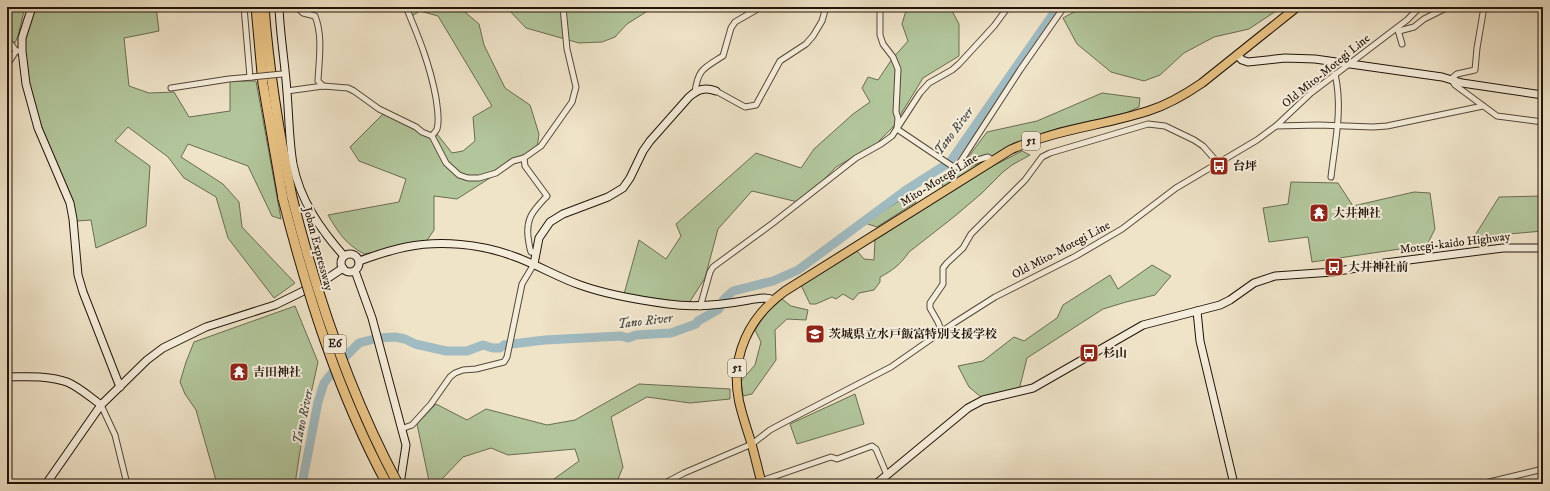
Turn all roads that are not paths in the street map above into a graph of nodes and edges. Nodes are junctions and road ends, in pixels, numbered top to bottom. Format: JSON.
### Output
{"nodes":[{"id":1,"x":32,"y":7,"type":"edge"},
{"id":2,"x":244,"y":7,"type":"edge"},
{"id":3,"x":256,"y":7,"type":"edge"},
{"id":4,"x":264,"y":7,"type":"edge"},
{"id":5,"x":279,"y":7,"type":"edge"},
{"id":6,"x":297,"y":7,"type":"edge"},
{"id":7,"x":406,"y":7,"type":"edge"},
{"id":8,"x":563,"y":7,"type":"edge"},
{"id":9,"x":761,"y":7,"type":"edge"},
{"id":10,"x":826,"y":7,"type":"edge"},
{"id":11,"x":880,"y":7,"type":"edge"},
{"id":12,"x":1008,"y":7,"type":"edge"},
{"id":13,"x":1064,"y":7,"type":"edge"},
{"id":14,"x":1297,"y":7,"type":"edge"},
{"id":15,"x":1420,"y":7,"type":"edge"},
{"id":16,"x":1448,"y":7,"type":"edge"},
{"id":17,"x":1484,"y":7,"type":"edge"},
{"id":18,"x":1398,"y":29,"type":"junction"},
{"id":19,"x":7,"y":41,"type":"edge"},
{"id":20,"x":1402,"y":44,"type":"dead end"},
{"id":21,"x":19,"y":51,"type":"junction"},
{"id":22,"x":1237,"y":55,"type":"junction"},
{"id":23,"x":1349,"y":64,"type":"junction"},
{"id":24,"x":7,"y":65,"type":"edge"},
{"id":25,"x":284,"y":74,"type":"junction"},
{"id":26,"x":1336,"y":74,"type":"junction"},
{"id":27,"x":251,"y":77,"type":"junction"},
{"id":28,"x":1451,"y":79,"type":"junction"},
{"id":29,"x":323,"y":86,"type":"junction"},
{"id":30,"x":171,"y":88,"type":"dead end"},
{"id":31,"x":716,"y":90,"type":"joint"},
{"id":32,"x":287,"y":91,"type":"junction"},
{"id":33,"x":695,"y":92,"type":"junction"},
{"id":34,"x":1543,"y":95,"type":"edge"},
{"id":35,"x":1483,"y":106,"type":"junction"},
{"id":36,"x":1543,"y":122,"type":"edge"},
{"id":37,"x":1338,"y":125,"type":"junction"},
{"id":38,"x":1276,"y":126,"type":"junction"},
{"id":39,"x":897,"y":129,"type":"junction"},
{"id":40,"x":432,"y":136,"type":"junction"},
{"id":41,"x":524,"y":158,"type":"junction"},
{"id":42,"x":992,"y":160,"type":"junction"},
{"id":43,"x":1218,"y":164,"type":"junction"},
{"id":44,"x":954,"y":166,"type":"junction"},
{"id":45,"x":1331,"y":177,"type":"dead end"},
{"id":46,"x":287,"y":198,"type":"junction"},
{"id":47,"x":1543,"y":248,"type":"edge"},
{"id":48,"x":536,"y":253,"type":"junction"},
{"id":49,"x":344,"y":256,"type":"junction"},
{"id":50,"x":359,"y":261,"type":"junction"},
{"id":51,"x":534,"y":264,"type":"junction"},
{"id":52,"x":343,"y":268,"type":"junction"},
{"id":53,"x":355,"y":271,"type":"junction"},
{"id":54,"x":773,"y":300,"type":"junction"},
{"id":55,"x":700,"y":307,"type":"junction"},
{"id":56,"x":1197,"y":311,"type":"junction"},
{"id":57,"x":942,"y":332,"type":"junction"},
{"id":58,"x":7,"y":377,"type":"edge"},
{"id":59,"x":120,"y":387,"type":"junction"},
{"id":60,"x":101,"y":405,"type":"junction"},
{"id":61,"x":401,"y":429,"type":"junction"},
{"id":62,"x":752,"y":444,"type":"junction"},
{"id":63,"x":1543,"y":469,"type":"edge"},
{"id":64,"x":886,"y":475,"type":"junction"},
{"id":65,"x":762,"y":483,"type":"edge"},
{"id":66,"x":46,"y":484,"type":"edge"},
{"id":67,"x":127,"y":484,"type":"edge"},
{"id":68,"x":387,"y":484,"type":"edge"},
{"id":69,"x":399,"y":484,"type":"edge"},
{"id":70,"x":663,"y":484,"type":"edge"},
{"id":71,"x":876,"y":484,"type":"edge"},
{"id":72,"x":1234,"y":484,"type":"edge"},
{"id":73,"x":1481,"y":484,"type":"edge"}],
"edges":[{"from":1,"to":21,"type":"street"},
{"from":2,"to":27,"type":"street"},
{"from":3,"to":46,"type":"highway","name":"Joban Expressway","number":"E6"},
{"from":4,"to":46,"type":"highway","name":"Joban Expressway","number":"E6"},
{"from":5,"to":25,"type":"street"},
{"from":6,"to":29,"type":"street"},
{"from":7,"to":40,"type":"street"},
{"from":8,"to":41,"type":"street"},
{"from":9,"to":33,"type":"street"},
{"from":10,"to":31,"type":"street"},
{"from":11,"to":39,"type":"street"},
{"from":12,"to":39,"type":"street"},
{"from":13,"to":44,"type":"street"},
{"from":14,"to":22,"type":"main road","name":"Mito-Motegi Line","number":"51"},
{"from":15,"to":18,"type":"street","name":"Old Mito-Motegi Line"},
{"from":16,"to":18,"type":"street"},
{"from":17,"to":28,"type":"street"},
{"from":18,"to":20,"type":"street"},
{"from":18,"to":23,"type":"street","name":"Old Mito-Motegi Line"},
{"from":19,"to":21,"type":"street"},
{"from":21,"to":24,"type":"street"},
{"from":21,"to":59,"type":"street"},
{"from":22,"to":23,"type":"street"},
{"from":22,"to":42,"type":"main road","name":"Mito-Motegi Line","number":"51"},
{"from":23,"to":26,"type":"street","name":"Old Mito-Motegi Line"},
{"from":23,"to":28,"type":"street"},
{"from":25,"to":27,"type":"street","bridge":true},
{"from":25,"to":32,"type":"street"},
{"from":26,"to":37,"type":"street"},
{"from":26,"to":38,"type":"street","name":"Old Mito-Motegi Line"},
{"from":27,"to":30,"type":"street"},
{"from":28,"to":34,"type":"street"},
{"from":28,"to":35,"type":"street"},
{"from":29,"to":32,"type":"street"},
{"from":29,"to":40,"type":"street"},
{"from":31,"to":33,"type":"street"},
{"from":32,"to":49,"type":"street"},
{"from":33,"to":48,"type":"street"},
{"from":35,"to":36,"type":"street"},
{"from":35,"to":37,"type":"street"},
{"from":37,"to":38,"type":"street"},
{"from":37,"to":45,"type":"street"},
{"from":38,"to":43,"type":"street","name":"Old Mito-Motegi Line"},
{"from":39,"to":44,"type":"street"},
{"from":39,"to":55,"type":"street"},
{"from":40,"to":41,"type":"street"},
{"from":41,"to":48,"type":"street"},
{"from":42,"to":44,"type":"street"},
{"from":42,"to":54,"type":"main road","name":"Mito-Motegi Line","number":"51"},
{"from":43,"to":57,"type":"street","name":"Old Mito-Motegi Line"},
{"from":43,"to":57,"type":"street"},
{"from":46,"to":68,"type":"highway","name":"Joban Expressway","number":"E6","bridge":true},
{"from":46,"to":69,"type":"highway","name":"Joban Expressway","number":"E6","bridge":true},
{"from":47,"to":56,"type":"street","name":"Motegi-kaido Highway"},
{"from":48,"to":51,"type":"street"},
{"from":49,"to":50,"type":"street"},
{"from":49,"to":52,"type":"street"},
{"from":50,"to":51,"type":"street"},
{"from":50,"to":53,"type":"street"},
{"from":51,"to":55,"type":"street"},
{"from":51,"to":61,"type":"street"},
{"from":52,"to":53,"type":"street"},
{"from":52,"to":59,"type":"street"},
{"from":53,"to":61,"type":"street"},
{"from":54,"to":55,"type":"street"},
{"from":54,"to":62,"type":"main road","name":"Mito-Motegi Line","number":"51"},
{"from":56,"to":64,"type":"street","name":"Motegi-kaido Highway"},
{"from":56,"to":72,"type":"street"},
{"from":57,"to":62,"type":"street","name":"Old Mito-Motegi Line"},
{"from":58,"to":60,"type":"street"},
{"from":59,"to":60,"type":"street"},
{"from":60,"to":66,"type":"street"},
{"from":60,"to":67,"type":"street"},
{"from":61,"to":69,"type":"street"},
{"from":62,"to":65,"type":"main road","name":"Mito-Motegi Line","number":"51"},
{"from":62,"to":70,"type":"street","name":"Old Mito-Motegi Line"},
{"from":63,"to":73,"type":"street"},
{"from":64,"to":65,"type":"street"},
{"from":64,"to":71,"type":"street","name":"Motegi-kaido Highway"}]}
